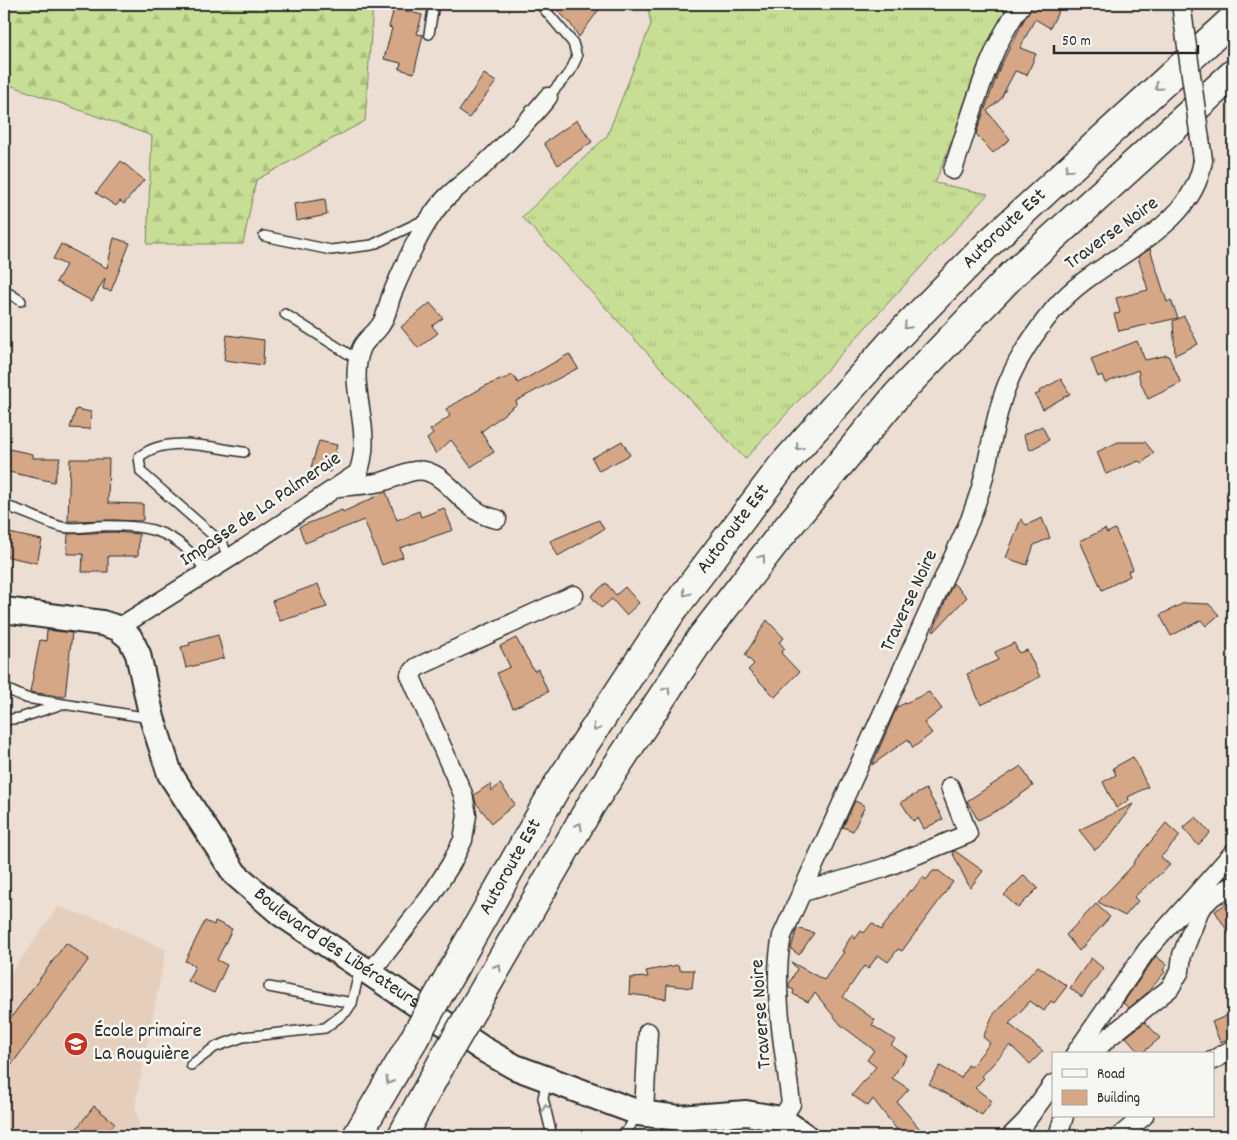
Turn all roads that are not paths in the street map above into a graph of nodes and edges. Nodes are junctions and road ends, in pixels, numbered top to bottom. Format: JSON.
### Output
{"nodes":[{"id":1,"x":434,"y":4,"type":"edge"},
{"id":2,"x":540,"y":4,"type":"edge"},
{"id":3,"x":1022,"y":4,"type":"edge"},
{"id":4,"x":1181,"y":4,"type":"edge"},
{"id":5,"x":1233,"y":19,"type":"edge"},
{"id":6,"x":429,"y":34,"type":"dead end"},
{"id":7,"x":1233,"y":74,"type":"edge"},
{"id":8,"x":548,"y":97,"type":"joint"},
{"id":9,"x":954,"y":170,"type":"dead end"},
{"id":10,"x":430,"y":217,"type":"junction"},
{"id":11,"x":264,"y":236,"type":"dead end"},
{"id":12,"x":4,"y":290,"type":"edge"},
{"id":13,"x":21,"y":301,"type":"dead end"},
{"id":14,"x":285,"y":314,"type":"dead end"},
{"id":15,"x":358,"y":360,"type":"junction"},
{"id":16,"x":244,"y":452,"type":"dead end"},
{"id":17,"x":333,"y":488,"type":"junction"},
{"id":18,"x":4,"y":506,"type":"edge"},
{"id":19,"x":497,"y":519,"type":"dead end"},
{"id":20,"x":228,"y":560,"type":"junction"},
{"id":21,"x":207,"y":572,"type":"junction"},
{"id":22,"x":574,"y":595,"type":"dead end"},
{"id":23,"x":4,"y":610,"type":"edge"},
{"id":24,"x":118,"y":628,"type":"junction"},
{"id":25,"x":4,"y":688,"type":"edge"},
{"id":26,"x":64,"y":703,"type":"junction"},
{"id":27,"x":152,"y":718,"type":"junction"},
{"id":28,"x":4,"y":720,"type":"edge"},
{"id":29,"x":950,"y":787,"type":"dead end"},
{"id":30,"x":1233,"y":853,"type":"edge"},
{"id":31,"x":1233,"y":886,"type":"edge"},
{"id":32,"x":803,"y":892,"type":"junction"},
{"id":33,"x":365,"y":971,"type":"junction"},
{"id":34,"x":269,"y":987,"type":"dead end"},
{"id":35,"x":352,"y":1003,"type":"junction"},
{"id":36,"x":648,"y":1032,"type":"dead end"},
{"id":37,"x":1233,"y":1049,"type":"edge"},
{"id":38,"x":1076,"y":1052,"type":"edge"},
{"id":39,"x":1094,"y":1052,"type":"edge"},
{"id":40,"x":1214,"y":1059,"type":"edge"},
{"id":41,"x":191,"y":1066,"type":"dead end"},
{"id":42,"x":547,"y":1079,"type":"junction"},
{"id":43,"x":1052,"y":1085,"type":"edge"},
{"id":44,"x":642,"y":1113,"type":"junction"},
{"id":45,"x":1063,"y":1118,"type":"edge"},
{"id":46,"x":1142,"y":1118,"type":"edge"},
{"id":47,"x":781,"y":1119,"type":"junction"},
{"id":48,"x":357,"y":1136,"type":"edge"},
{"id":49,"x":402,"y":1136,"type":"edge"},
{"id":50,"x":552,"y":1136,"type":"edge"},
{"id":51,"x":618,"y":1136,"type":"edge"},
{"id":52,"x":805,"y":1136,"type":"edge"},
{"id":53,"x":1011,"y":1136,"type":"edge"},
{"id":54,"x":1058,"y":1136,"type":"edge"},
{"id":55,"x":1120,"y":1136,"type":"edge"}],
"edges":[{"from":1,"to":6,"type":"lane"},
{"from":2,"to":8,"type":"lane"},
{"from":3,"to":9,"type":"street"},
{"from":4,"to":32,"type":"street","name":"Traverse Noire","bridge":true},
{"from":5,"to":48,"type":"highway","name":"Autoroute Est","one_way":true,"bridge":true},
{"from":49,"to":7,"type":"highway","name":"Autoroute Est","one_way":true,"bridge":true},
{"from":8,"to":10,"type":"street","name":"Impasse de La Palmeraie"},
{"from":10,"to":11,"type":"lane"},
{"from":10,"to":15,"type":"street","name":"Impasse de La Palmeraie"},
{"from":12,"to":13,"type":"lane"},
{"from":14,"to":15,"type":"lane"},
{"from":15,"to":17,"type":"street","name":"Impasse de La Palmeraie"},
{"from":16,"to":20,"type":"lane"},
{"from":17,"to":19,"type":"street"},
{"from":17,"to":20,"type":"street","name":"Impasse de La Palmeraie"},
{"from":18,"to":21,"type":"lane"},
{"from":20,"to":21,"type":"street","name":"Impasse de La Palmeraie"},
{"from":21,"to":24,"type":"street","name":"Impasse de La Palmeraie"},
{"from":22,"to":33,"type":"street"},
{"from":23,"to":24,"type":"street"},
{"from":24,"to":27,"type":"street","name":"Boulevard des Libérateurs"},
{"from":25,"to":26,"type":"lane"},
{"from":26,"to":27,"type":"lane"},
{"from":26,"to":28,"type":"lane"},
{"from":27,"to":33,"type":"street","name":"Boulevard des Libérateurs"},
{"from":29,"to":32,"type":"street"},
{"from":30,"to":38,"type":"street"},
{"from":31,"to":39,"type":"street"},
{"from":32,"to":47,"type":"street","name":"Traverse Noire"},
{"from":33,"to":35,"type":"lane"},
{"from":33,"to":42,"type":"street","name":"Boulevard des Libérateurs"},
{"from":34,"to":35,"type":"lane"},
{"from":35,"to":41,"type":"lane"},
{"from":36,"to":44,"type":"street"},
{"from":37,"to":40,"type":"street"},
{"from":42,"to":44,"type":"street","name":"Boulevard des Libérateurs"},
{"from":50,"to":42,"type":"lane","one_way":true},
{"from":43,"to":53,"type":"street"},
{"from":44,"to":47,"type":"street","name":"Boulevard des Libérateurs"},
{"from":44,"to":51,"type":"lane"},
{"from":45,"to":54,"type":"street"},
{"from":46,"to":55,"type":"street"},
{"from":47,"to":52,"type":"street","name":"Boulevard des Libérateurs"}]}
